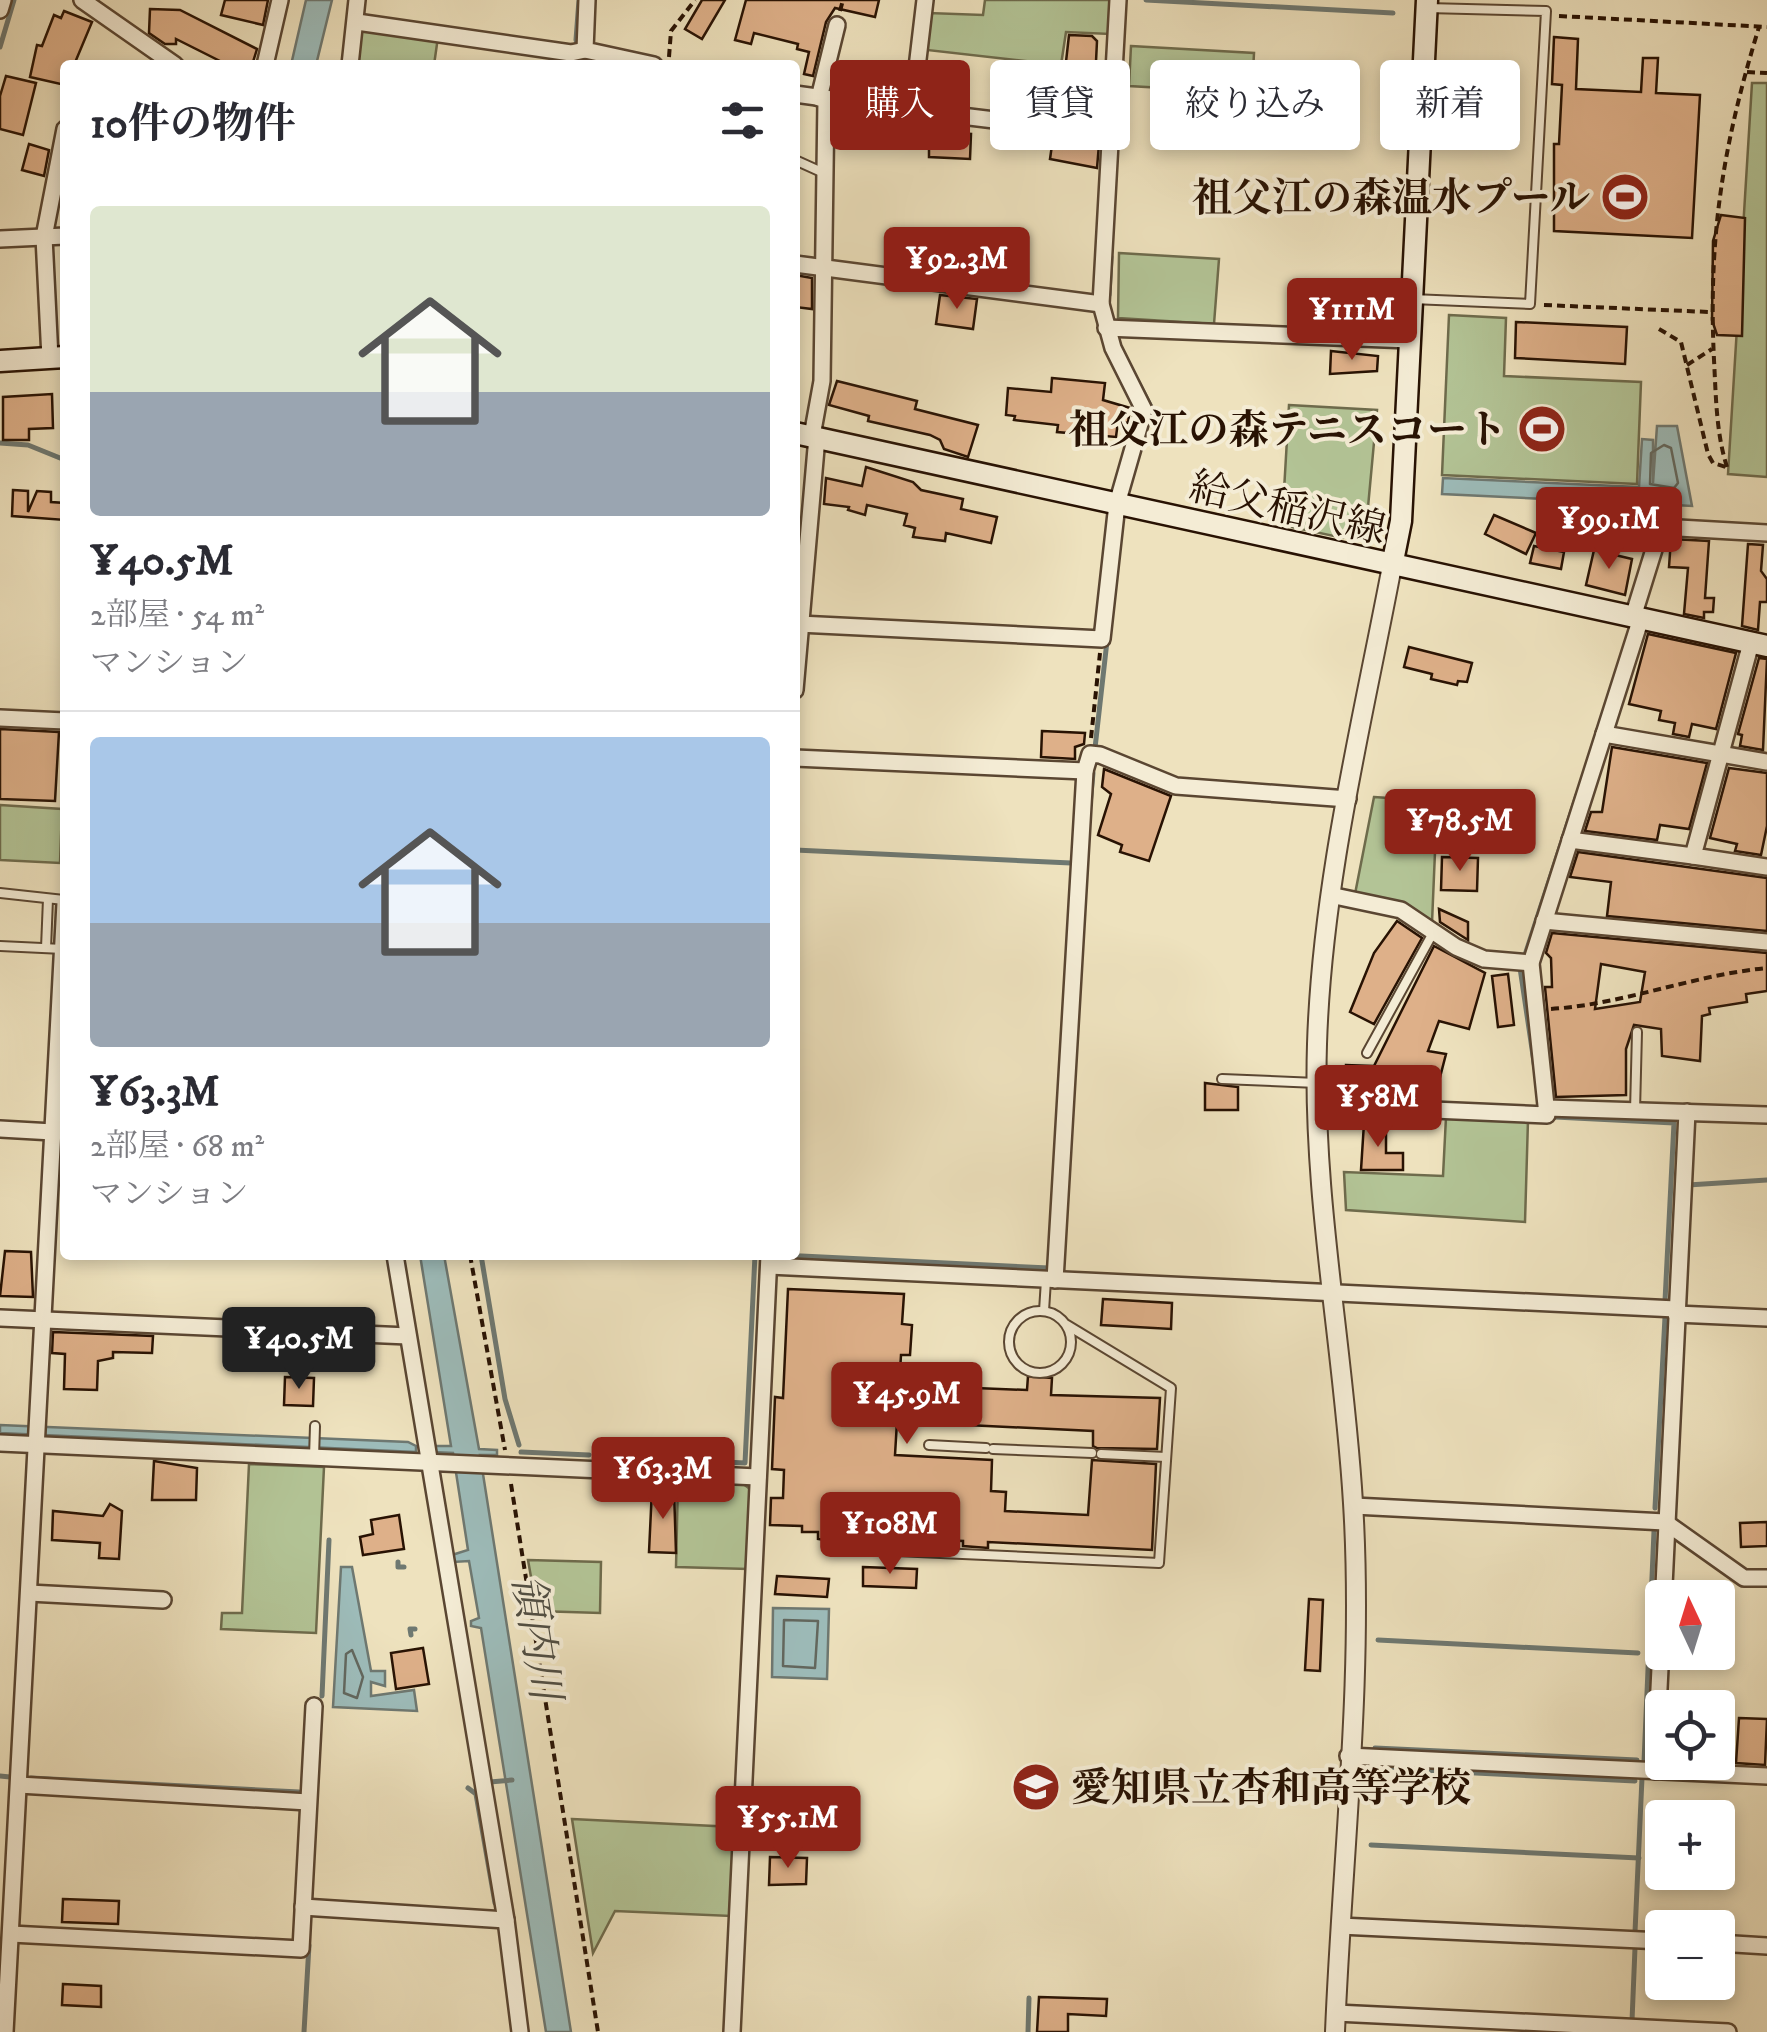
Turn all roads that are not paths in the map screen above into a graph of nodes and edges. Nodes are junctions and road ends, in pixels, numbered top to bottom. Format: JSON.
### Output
{"nodes":[{"id":1,"x":3,"y":0,"type":"edge"},
{"id":2,"x":82,"y":0,"type":"edge"},
{"id":3,"x":280,"y":0,"type":"edge"},
{"id":4,"x":358,"y":0,"type":"edge"},
{"id":5,"x":587,"y":0,"type":"edge"},
{"id":6,"x":926,"y":0,"type":"edge"},
{"id":7,"x":1118,"y":0,"type":"edge"},
{"id":8,"x":1427,"y":4,"type":"edge"},
{"id":9,"x":0,"y":10,"type":"edge"},
{"id":10,"x":357,"y":22,"type":"junction"},
{"id":11,"x":837,"y":25,"type":"dead end"},
{"id":12,"x":575,"y":56,"type":"edge"},
{"id":13,"x":153,"y":60,"type":"edge"},
{"id":14,"x":266,"y":60,"type":"edge"},
{"id":15,"x":351,"y":60,"type":"edge"},
{"id":16,"x":610,"y":60,"type":"edge"},
{"id":17,"x":918,"y":60,"type":"edge"},
{"id":18,"x":1114,"y":60,"type":"edge"},
{"id":19,"x":800,"y":95,"type":"edge"},
{"id":20,"x":822,"y":99,"type":"junction"},
{"id":21,"x":830,"y":100,"type":"edge"},
{"id":22,"x":1109,"y":150,"type":"edge"},
{"id":23,"x":60,"y":155,"type":"edge"},
{"id":24,"x":800,"y":162,"type":"edge"},
{"id":25,"x":826,"y":174,"type":"junction"},
{"id":26,"x":60,"y":236,"type":"edge"},
{"id":27,"x":44,"y":237,"type":"junction"},
{"id":28,"x":0,"y":239,"type":"edge"},
{"id":29,"x":800,"y":265,"type":"edge"},
{"id":30,"x":826,"y":268,"type":"junction"},
{"id":31,"x":1412,"y":299,"type":"junction"},
{"id":32,"x":1101,"y":304,"type":"junction"},
{"id":33,"x":1106,"y":328,"type":"junction"},
{"id":34,"x":1410,"y":340,"type":"junction"},
{"id":35,"x":58,"y":358,"type":"edge"},
{"id":36,"x":0,"y":361,"type":"edge"},
{"id":37,"x":808,"y":435,"type":"edge"},
{"id":38,"x":1117,"y":504,"type":"junction"},
{"id":39,"x":1767,"y":533,"type":"edge"},
{"id":40,"x":1392,"y":566,"type":"junction"},
{"id":41,"x":800,"y":568,"type":"edge"},
{"id":42,"x":1637,"y":617,"type":"junction"},
{"id":43,"x":800,"y":624,"type":"joint"},
{"id":44,"x":1759,"y":644,"type":"edge"},
{"id":45,"x":0,"y":718,"type":"edge"},
{"id":46,"x":60,"y":721,"type":"edge"},
{"id":47,"x":1604,"y":734,"type":"junction"},
{"id":48,"x":1720,"y":754,"type":"junction"},
{"id":49,"x":800,"y":758,"type":"edge"},
{"id":50,"x":1767,"y":762,"type":"edge"},
{"id":51,"x":1085,"y":771,"type":"junction"},
{"id":52,"x":1348,"y":799,"type":"junction"},
{"id":53,"x":1570,"y":840,"type":"junction"},
{"id":54,"x":1693,"y":856,"type":"junction"},
{"id":55,"x":1767,"y":866,"type":"edge"},
{"id":56,"x":0,"y":893,"type":"edge"},
{"id":57,"x":1330,"y":895,"type":"junction"},
{"id":58,"x":60,"y":900,"type":"edge"},
{"id":59,"x":1544,"y":921,"type":"junction"},
{"id":60,"x":1434,"y":932,"type":"junction"},
{"id":61,"x":1767,"y":942,"type":"edge"},
{"id":62,"x":0,"y":946,"type":"edge"},
{"id":63,"x":46,"y":948,"type":"junction"},
{"id":64,"x":60,"y":949,"type":"edge"},
{"id":65,"x":1530,"y":963,"type":"junction"},
{"id":66,"x":60,"y":1004,"type":"edge"},
{"id":67,"x":1637,"y":1032,"type":"dead end"},
{"id":68,"x":1368,"y":1053,"type":"dead end"},
{"id":69,"x":1222,"y":1079,"type":"dead end"},
{"id":70,"x":1317,"y":1083,"type":"junction"},
{"id":71,"x":1317,"y":1105,"type":"junction"},
{"id":72,"x":1546,"y":1108,"type":"junction"},
{"id":73,"x":1635,"y":1111,"type":"junction"},
{"id":74,"x":1686,"y":1112,"type":"junction"},
{"id":75,"x":1767,"y":1115,"type":"edge"},
{"id":76,"x":0,"y":1129,"type":"edge"},
{"id":77,"x":53,"y":1132,"type":"junction"},
{"id":78,"x":397,"y":1260,"type":"edge"},
{"id":79,"x":769,"y":1260,"type":"edge"},
{"id":80,"x":1051,"y":1279,"type":"junction"},
{"id":81,"x":1332,"y":1293,"type":"junction"},
{"id":82,"x":1044,"y":1311,"type":"junction"},
{"id":83,"x":1676,"y":1311,"type":"junction"},
{"id":84,"x":0,"y":1318,"type":"edge"},
{"id":85,"x":1767,"y":1318,"type":"edge"},
{"id":86,"x":43,"y":1320,"type":"junction"},
{"id":87,"x":1066,"y":1324,"type":"junction"},
{"id":88,"x":408,"y":1336,"type":"junction"},
{"id":89,"x":316,"y":1426,"type":"dead end"},
{"id":90,"x":0,"y":1442,"type":"edge"},
{"id":91,"x":37,"y":1442,"type":"junction"},
{"id":92,"x":929,"y":1445,"type":"dead end"},
{"id":93,"x":314,"y":1454,"type":"junction"},
{"id":94,"x":1166,"y":1457,"type":"junction"},
{"id":95,"x":430,"y":1463,"type":"junction"},
{"id":96,"x":758,"y":1477,"type":"junction"},
{"id":97,"x":1354,"y":1506,"type":"junction"},
{"id":98,"x":1665,"y":1522,"type":"junction"},
{"id":99,"x":851,"y":1549,"type":"dead end"},
{"id":100,"x":1767,"y":1578,"type":"edge"},
{"id":101,"x":29,"y":1594,"type":"junction"},
{"id":102,"x":163,"y":1600,"type":"dead end"},
{"id":103,"x":1658,"y":1690,"type":"edge"},
{"id":104,"x":314,"y":1706,"type":"dead end"},
{"id":105,"x":1348,"y":1756,"type":"junction"},
{"id":106,"x":1645,"y":1771,"type":"edge"},
{"id":107,"x":1735,"y":1775,"type":"edge"},
{"id":108,"x":1767,"y":1776,"type":"edge"},
{"id":109,"x":18,"y":1785,"type":"junction"},
{"id":110,"x":308,"y":1802,"type":"junction"},
{"id":111,"x":303,"y":1907,"type":"junction"},
{"id":112,"x":506,"y":1920,"type":"junction"},
{"id":113,"x":1340,"y":1926,"type":"junction"},
{"id":114,"x":10,"y":1934,"type":"junction"},
{"id":115,"x":1645,"y":1940,"type":"edge"},
{"id":116,"x":1735,"y":1945,"type":"edge"},
{"id":117,"x":1767,"y":1946,"type":"edge"},
{"id":118,"x":1335,"y":2023,"type":"edge"},
{"id":119,"x":5,"y":2032,"type":"edge"},
{"id":120,"x":520,"y":2032,"type":"edge"},
{"id":121,"x":732,"y":2032,"type":"edge"},
{"id":122,"x":1728,"y":2032,"type":"edge"}],
"edges":[{"from":1,"to":9,"type":"street"},
{"from":2,"to":13,"type":"street"},
{"from":3,"to":14,"type":"street"},
{"from":4,"to":10,"type":"street"},
{"from":5,"to":12,"type":"street"},
{"from":6,"to":17,"type":"street"},
{"from":7,"to":18,"type":"street"},
{"from":8,"to":31,"type":"main road"},
{"from":8,"to":31,"type":"lane"},
{"from":10,"to":12,"type":"street"},
{"from":10,"to":15,"type":"street"},
{"from":11,"to":20,"type":"street"},
{"from":12,"to":16,"type":"street"},
{"from":19,"to":20,"type":"street"},
{"from":20,"to":21,"type":"street"},
{"from":20,"to":25,"type":"street"},
{"from":22,"to":32,"type":"street"},
{"from":23,"to":27,"type":"street"},
{"from":24,"to":25,"type":"lane"},
{"from":25,"to":30,"type":"street"},
{"from":26,"to":27,"type":"street"},
{"from":27,"to":28,"type":"street"},
{"from":27,"to":35,"type":"street"},
{"from":29,"to":30,"type":"street"},
{"from":30,"to":32,"type":"street"},
{"from":30,"to":37,"type":"street"},
{"from":31,"to":34,"type":"main road"},
{"from":32,"to":33,"type":"street"},
{"from":33,"to":34,"type":"street"},
{"from":33,"to":38,"type":"street"},
{"from":34,"to":40,"type":"main road"},
{"from":35,"to":36,"type":"main road"},
{"from":37,"to":38,"type":"main road","name":"給父稲沢線"},
{"from":37,"to":41,"type":"street"},
{"from":38,"to":40,"type":"main road","name":"給父稲沢線"},
{"from":38,"to":43,"type":"street"},
{"from":39,"to":42,"type":"street"},
{"from":40,"to":42,"type":"main road","name":"給父稲沢線"},
{"from":40,"to":52,"type":"street"},
{"from":41,"to":43,"type":"street"},
{"from":42,"to":44,"type":"main road","name":"給父稲沢線"},
{"from":42,"to":47,"type":"street"},
{"from":44,"to":48,"type":"street"},
{"from":45,"to":46,"type":"street"},
{"from":47,"to":48,"type":"street"},
{"from":47,"to":53,"type":"street"},
{"from":48,"to":50,"type":"street"},
{"from":48,"to":54,"type":"street"},
{"from":49,"to":51,"type":"street"},
{"from":51,"to":52,"type":"street"},
{"from":51,"to":80,"type":"street"},
{"from":52,"to":57,"type":"street"},
{"from":53,"to":54,"type":"street"},
{"from":53,"to":59,"type":"street"},
{"from":54,"to":55,"type":"street"},
{"from":56,"to":58,"type":"lane"},
{"from":57,"to":60,"type":"street"},
{"from":57,"to":70,"type":"street"},
{"from":58,"to":63,"type":"lane"},
{"from":59,"to":61,"type":"street"},
{"from":59,"to":65,"type":"street"},
{"from":60,"to":65,"type":"street"},
{"from":60,"to":68,"type":"lane"},
{"from":62,"to":63,"type":"lane"},
{"from":63,"to":64,"type":"lane"},
{"from":65,"to":72,"type":"street"},
{"from":66,"to":77,"type":"street"},
{"from":67,"to":73,"type":"lane"},
{"from":69,"to":70,"type":"lane"},
{"from":70,"to":71,"type":"street"},
{"from":71,"to":72,"type":"street"},
{"from":71,"to":81,"type":"street"},
{"from":72,"to":73,"type":"street"},
{"from":73,"to":74,"type":"street"},
{"from":74,"to":75,"type":"street"},
{"from":74,"to":83,"type":"street"},
{"from":76,"to":77,"type":"street"},
{"from":77,"to":86,"type":"street"},
{"from":78,"to":88,"type":"street"},
{"from":79,"to":80,"type":"street"},
{"from":79,"to":96,"type":"street"},
{"from":80,"to":81,"type":"street"},
{"from":80,"to":82,"type":"lane"},
{"from":81,"to":83,"type":"street"},
{"from":81,"to":97,"type":"street"},
{"from":82,"to":87,"type":"lane"},
{"from":82,"to":87,"type":"lane"},
{"from":83,"to":85,"type":"street"},
{"from":83,"to":98,"type":"street"},
{"from":84,"to":86,"type":"street"},
{"from":86,"to":88,"type":"street"},
{"from":86,"to":91,"type":"street"},
{"from":87,"to":94,"type":"lane"},
{"from":88,"to":95,"type":"street"},
{"from":89,"to":93,"type":"lane"},
{"from":90,"to":91,"type":"street"},
{"from":91,"to":93,"type":"street"},
{"from":91,"to":101,"type":"street"},
{"from":92,"to":94,"type":"lane"},
{"from":93,"to":95,"type":"street"},
{"from":94,"to":99,"type":"lane"},
{"from":95,"to":96,"type":"street"},
{"from":95,"to":112,"type":"street"},
{"from":96,"to":121,"type":"street"},
{"from":97,"to":98,"type":"street"},
{"from":97,"to":105,"type":"street"},
{"from":98,"to":100,"type":"street"},
{"from":98,"to":103,"type":"street"},
{"from":101,"to":102,"type":"street"},
{"from":101,"to":109,"type":"street"},
{"from":104,"to":110,"type":"street"},
{"from":105,"to":106,"type":"street"},
{"from":105,"to":113,"type":"street"},
{"from":107,"to":108,"type":"street"},
{"from":109,"to":110,"type":"street"},
{"from":109,"to":114,"type":"street"},
{"from":110,"to":111,"type":"street"},
{"from":111,"to":112,"type":"street"},
{"from":111,"to":114,"type":"street"},
{"from":112,"to":120,"type":"street"},
{"from":113,"to":115,"type":"street"},
{"from":113,"to":118,"type":"street"},
{"from":114,"to":119,"type":"street"},
{"from":116,"to":117,"type":"street"},
{"from":118,"to":122,"type":"street"}]}
